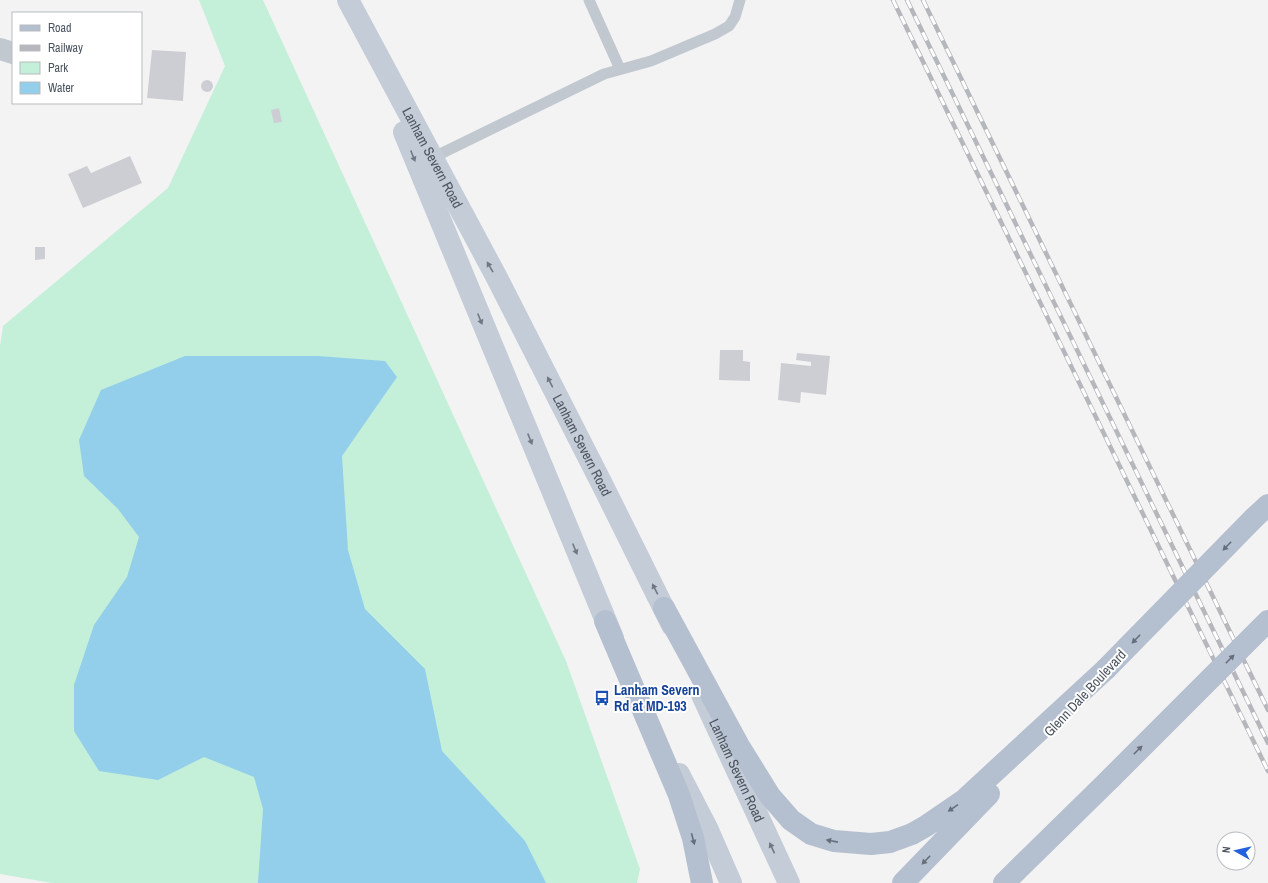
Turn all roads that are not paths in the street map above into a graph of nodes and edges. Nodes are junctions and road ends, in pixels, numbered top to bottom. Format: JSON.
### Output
{"nodes":[{"id":1,"x":589,"y":0,"type":"edge"},
{"id":2,"x":740,"y":0,"type":"edge"},
{"id":3,"x":352,"y":8,"type":"edge"},
{"id":4,"x":0,"y":49,"type":"edge"},
{"id":5,"x":12,"y":53,"type":"edge"},
{"id":6,"x":620,"y":69,"type":"junction"},
{"id":7,"x":432,"y":158,"type":"junction"},
{"id":8,"x":1261,"y":512,"type":"edge"},
{"id":9,"x":664,"y":608,"type":"junction"},
{"id":10,"x":605,"y":621,"type":"junction"},
{"id":11,"x":1268,"y":621,"type":"edge"},
{"id":12,"x":1106,"y":669,"type":"junction"},
{"id":13,"x":1110,"y":778,"type":"junction"},
{"id":14,"x":702,"y":883,"type":"edge"},
{"id":15,"x":731,"y":883,"type":"edge"},
{"id":16,"x":789,"y":883,"type":"edge"},
{"id":17,"x":903,"y":883,"type":"edge"},
{"id":18,"x":1004,"y":883,"type":"edge"},
{"id":19,"x":1022,"y":883,"type":"edge"}],
"edges":[{"from":1,"to":6,"type":"lane"},
{"from":2,"to":6,"type":"lane"},
{"from":3,"to":7,"type":"main road","name":"Lanham Severn Road"},
{"from":3,"to":10,"type":"main road","name":"Lanham Severn Road","one_way":true},
{"from":4,"to":5,"type":"street"},
{"from":6,"to":7,"type":"lane"},
{"from":9,"to":7,"type":"main road","name":"Lanham Severn Road","one_way":true},
{"from":8,"to":12,"type":"main road","name":"Glenn Dale Boulevard","one_way":true,"bridge":true},
{"from":12,"to":9,"type":"main road","one_way":true},
{"from":16,"to":9,"type":"main road","name":"Lanham Severn Road","one_way":true},
{"from":10,"to":14,"type":"main road","one_way":true},
{"from":10,"to":15,"type":"main road","name":"Lanham Severn Road"},
{"from":13,"to":11,"type":"main road","one_way":true,"bridge":true},
{"from":12,"to":17,"type":"main road","name":"Glenn Dale Boulevard","one_way":true},
{"from":13,"to":18,"type":"main road"},
{"from":13,"to":19,"type":"main road"}]}
